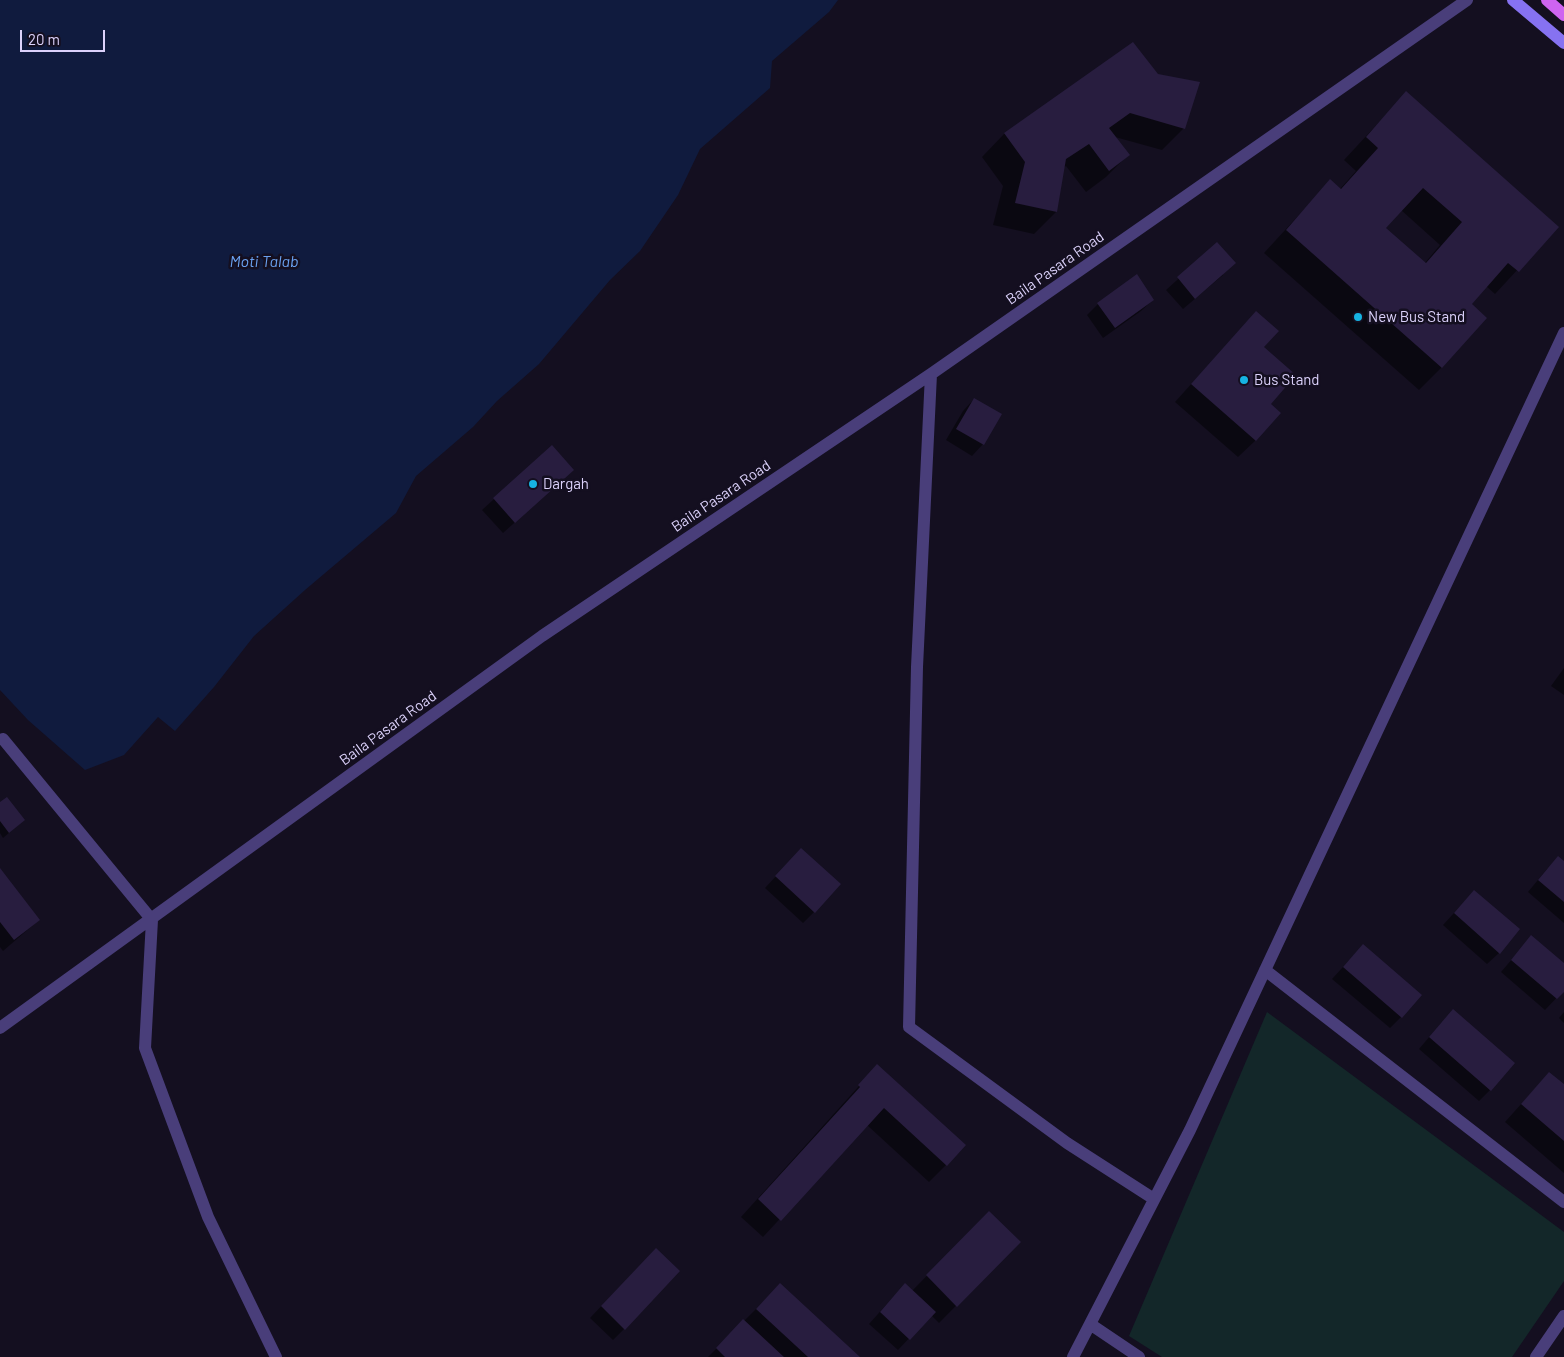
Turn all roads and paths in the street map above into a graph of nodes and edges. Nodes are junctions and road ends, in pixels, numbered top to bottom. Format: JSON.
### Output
{"nodes":[{"id":1,"x":1467,"y":0,"type":"edge"},
{"id":2,"x":1513,"y":0,"type":"edge"},
{"id":3,"x":1547,"y":0,"type":"edge"},
{"id":4,"x":1564,"y":15,"type":"edge"},
{"id":5,"x":1564,"y":43,"type":"edge"},
{"id":6,"x":1564,"y":333,"type":"edge"},
{"id":7,"x":932,"y":374,"type":"junction"},
{"id":8,"x":1,"y":739,"type":"edge"},
{"id":9,"x":152,"y":920,"type":"junction"},
{"id":10,"x":1265,"y":970,"type":"junction"},
{"id":11,"x":0,"y":1028,"type":"edge"},
{"id":12,"x":1154,"y":1199,"type":"junction"},
{"id":13,"x":1564,"y":1202,"type":"edge"},
{"id":14,"x":1564,"y":1316,"type":"edge"},
{"id":15,"x":1090,"y":1324,"type":"junction"},
{"id":16,"x":276,"y":1357,"type":"edge"},
{"id":17,"x":1073,"y":1357,"type":"edge"},
{"id":18,"x":1139,"y":1357,"type":"edge"},
{"id":19,"x":1536,"y":1357,"type":"edge"}],
"edges":[{"from":1,"to":7,"type":"street","name":"Baila Pasara Road"},
{"from":2,"to":5,"type":"street"},
{"from":3,"to":4,"type":"main road"},
{"from":6,"to":10,"type":"street"},
{"from":7,"to":9,"type":"street","name":"Baila Pasara Road"},
{"from":7,"to":12,"type":"street"},
{"from":8,"to":9,"type":"street"},
{"from":9,"to":11,"type":"street","name":"Baila Pasara Road"},
{"from":9,"to":16,"type":"street"},
{"from":10,"to":12,"type":"street"},
{"from":10,"to":13,"type":"street"},
{"from":12,"to":15,"type":"street"},
{"from":14,"to":19,"type":"street"},
{"from":15,"to":17,"type":"street"},
{"from":15,"to":18,"type":"street"}]}
